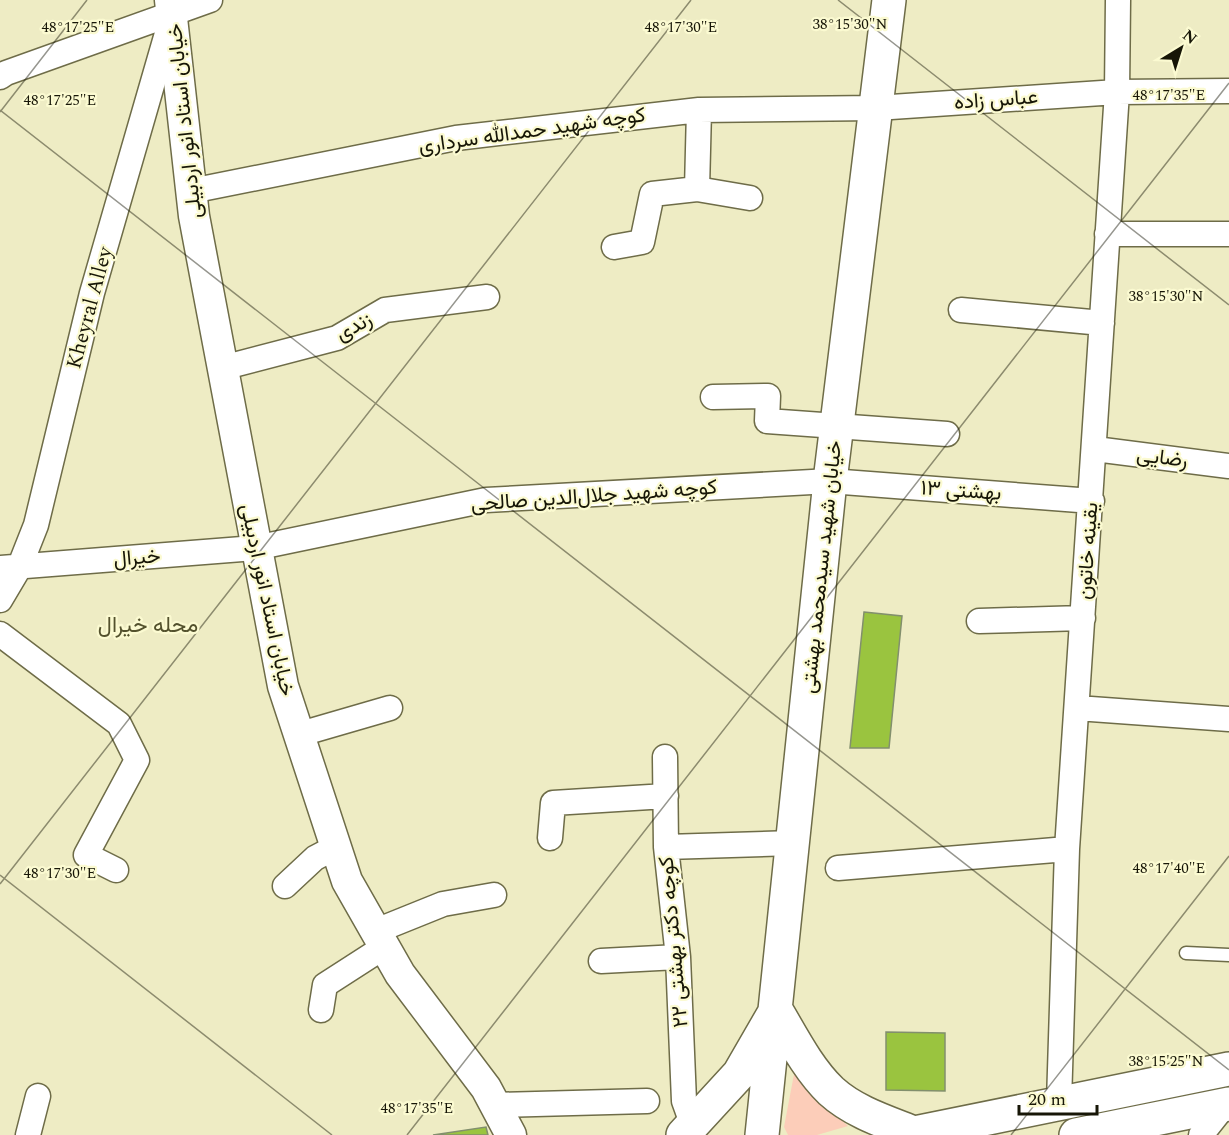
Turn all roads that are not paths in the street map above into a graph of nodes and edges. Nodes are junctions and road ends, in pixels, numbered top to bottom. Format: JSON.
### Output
{"nodes":[{"id":1,"x":210,"y":0,"type":"edge"},
{"id":2,"x":889,"y":0,"type":"edge"},
{"id":3,"x":1118,"y":0,"type":"edge"},
{"id":4,"x":171,"y":6,"type":"edge"},
{"id":5,"x":2,"y":70,"type":"edge"},
{"id":6,"x":1117,"y":92,"type":"junction"},
{"id":7,"x":1229,"y":92,"type":"edge"},
{"id":8,"x":876,"y":108,"type":"junction"},
{"id":9,"x":699,"y":110,"type":"junction"},
{"id":10,"x":697,"y":189,"type":"junction"},
{"id":11,"x":191,"y":191,"type":"junction"},
{"id":12,"x":750,"y":198,"type":"dead end"},
{"id":13,"x":1107,"y":234,"type":"junction"},
{"id":14,"x":1229,"y":234,"type":"edge"},
{"id":15,"x":614,"y":247,"type":"dead end"},
{"id":16,"x":486,"y":297,"type":"dead end"},
{"id":17,"x":961,"y":310,"type":"dead end"},
{"id":18,"x":1102,"y":323,"type":"junction"},
{"id":19,"x":222,"y":368,"type":"junction"},
{"id":20,"x":713,"y":397,"type":"dead end"},
{"id":21,"x":837,"y":426,"type":"junction"},
{"id":22,"x":947,"y":434,"type":"dead end"},
{"id":23,"x":1095,"y":449,"type":"junction"},
{"id":24,"x":1229,"y":466,"type":"edge"},
{"id":25,"x":830,"y":481,"type":"junction"},
{"id":26,"x":1092,"y":501,"type":"junction"},
{"id":27,"x":255,"y":548,"type":"junction"},
{"id":28,"x":9,"y":568,"type":"edge"},
{"id":29,"x":0,"y":600,"type":"edge"},
{"id":30,"x":1083,"y":618,"type":"junction"},
{"id":31,"x":979,"y":621,"type":"dead end"},
{"id":32,"x":0,"y":634,"type":"edge"},
{"id":33,"x":390,"y":708,"type":"dead end"},
{"id":34,"x":1077,"y":708,"type":"junction"},
{"id":35,"x":1229,"y":719,"type":"edge"},
{"id":36,"x":297,"y":735,"type":"junction"},
{"id":37,"x":665,"y":757,"type":"dead end"},
{"id":38,"x":666,"y":796,"type":"junction"},
{"id":39,"x":550,"y":838,"type":"dead end"},
{"id":40,"x":793,"y":843,"type":"junction"},
{"id":41,"x":336,"y":847,"type":"junction"},
{"id":42,"x":666,"y":847,"type":"junction"},
{"id":43,"x":1067,"y":849,"type":"junction"},
{"id":44,"x":838,"y":868,"type":"dead end"},
{"id":45,"x":116,"y":870,"type":"dead end"},
{"id":46,"x":285,"y":886,"type":"dead end"},
{"id":47,"x":494,"y":895,"type":"dead end"},
{"id":48,"x":380,"y":939,"type":"junction"},
{"id":49,"x":1186,"y":953,"type":"dead end"},
{"id":50,"x":1229,"y":955,"type":"edge"},
{"id":51,"x":678,"y":957,"type":"junction"},
{"id":52,"x":601,"y":961,"type":"dead end"},
{"id":53,"x":321,"y":1010,"type":"dead end"},
{"id":54,"x":776,"y":1010,"type":"junction"},
{"id":55,"x":1229,"y":1069,"type":"edge"},
{"id":56,"x":38,"y":1096,"type":"dead end"},
{"id":57,"x":647,"y":1101,"type":"dead end"},
{"id":58,"x":1059,"y":1102,"type":"junction"},
{"id":59,"x":496,"y":1105,"type":"junction"},
{"id":60,"x":1226,"y":1105,"type":"edge"},
{"id":61,"x":688,"y":1130,"type":"edge"},
{"id":62,"x":909,"y":1134,"type":"edge"},
{"id":63,"x":28,"y":1135,"type":"edge"},
{"id":64,"x":510,"y":1135,"type":"edge"},
{"id":65,"x":762,"y":1135,"type":"edge"},
{"id":66,"x":1076,"y":1135,"type":"edge"},
{"id":67,"x":1201,"y":1135,"type":"edge"}],
"edges":[{"from":1,"to":4,"type":"street"},
{"from":2,"to":8,"type":"main road","name":"خیابان شهید سیدمحمد بهشتی"},
{"from":3,"to":6,"type":"street","name":"یقینه خاتون"},
{"from":4,"to":5,"type":"street"},
{"from":4,"to":11,"type":"street","name":"خیابان استاد انور اردبیلی"},
{"from":4,"to":28,"type":"street","name":"Kheyral Alley"},
{"from":6,"to":7,"type":"street","name":"عباس زاده"},
{"from":6,"to":8,"type":"street","name":"عباس زاده"},
{"from":6,"to":13,"type":"street","name":"یقینه خاتون"},
{"from":8,"to":9,"type":"street","name":"کوچه شهید حمدالله سرداری"},
{"from":8,"to":21,"type":"main road","name":"خیابان شهید سیدمحمد بهشتی"},
{"from":9,"to":10,"type":"street"},
{"from":9,"to":11,"type":"street","name":"کوچه شهید حمدالله سرداری"},
{"from":10,"to":12,"type":"street"},
{"from":10,"to":15,"type":"street"},
{"from":11,"to":19,"type":"street","name":"خیابان استاد انور اردبیلی"},
{"from":13,"to":14,"type":"street"},
{"from":13,"to":18,"type":"street","name":"یقینه خاتون"},
{"from":16,"to":19,"type":"street","name":"زندی"},
{"from":17,"to":18,"type":"street"},
{"from":18,"to":23,"type":"street","name":"یقینه خاتون"},
{"from":19,"to":27,"type":"street","name":"خیابان استاد انور اردبیلی"},
{"from":20,"to":21,"type":"street"},
{"from":21,"to":22,"type":"street"},
{"from":21,"to":25,"type":"main road","name":"خیابان شهید سیدمحمد بهشتی"},
{"from":23,"to":24,"type":"street","name":"رضایی"},
{"from":23,"to":26,"type":"street","name":"یقینه خاتون"},
{"from":25,"to":26,"type":"street","name":"بهشتی ۱۳"},
{"from":25,"to":27,"type":"street","name":"کوچه شهید جلال‌الدین صالحی"},
{"from":25,"to":40,"type":"main road","name":"خیابان شهید سیدمحمد بهشتی"},
{"from":26,"to":30,"type":"street","name":"یقینه خاتون"},
{"from":27,"to":28,"type":"street","name":"خیرال"},
{"from":27,"to":36,"type":"street","name":"خیابان استاد انور اردبیلی"},
{"from":28,"to":29,"type":"street","name":"Kheyral Alley"},
{"from":30,"to":31,"type":"street"},
{"from":30,"to":34,"type":"street","name":"یقینه خاتون"},
{"from":32,"to":45,"type":"street"},
{"from":33,"to":36,"type":"street"},
{"from":34,"to":35,"type":"street"},
{"from":34,"to":43,"type":"street","name":"یقینه خاتون"},
{"from":36,"to":41,"type":"street","name":"خیابان استاد انور اردبیلی"},
{"from":37,"to":38,"type":"street","name":"کوچه دکتر بهشتی ۲۲"},
{"from":38,"to":39,"type":"street"},
{"from":38,"to":42,"type":"street","name":"کوچه دکتر بهشتی ۲۲"},
{"from":40,"to":42,"type":"street"},
{"from":40,"to":54,"type":"main road","name":"خیابان شهید سیدمحمد بهشتی"},
{"from":41,"to":46,"type":"street"},
{"from":41,"to":48,"type":"street","name":"خیابان استاد انور اردبیلی"},
{"from":42,"to":51,"type":"street","name":"کوچه دکتر بهشتی ۲۲"},
{"from":43,"to":44,"type":"street"},
{"from":43,"to":58,"type":"street","name":"یقینه خاتون"},
{"from":47,"to":48,"type":"street"},
{"from":48,"to":53,"type":"street"},
{"from":48,"to":59,"type":"street","name":"خیابان استاد انور اردبیلی"},
{"from":49,"to":50,"type":"lane"},
{"from":51,"to":52,"type":"street"},
{"from":51,"to":61,"type":"street","name":"کوچه دکتر بهشتی ۲۲"},
{"from":54,"to":61,"type":"main road"},
{"from":54,"to":62,"type":"main road"},
{"from":54,"to":65,"type":"main road","name":"خیابان شهید سیدمحمد بهشتی"},
{"from":55,"to":58,"type":"main road"},
{"from":56,"to":63,"type":"street"},
{"from":57,"to":59,"type":"street"},
{"from":58,"to":62,"type":"main road"},
{"from":59,"to":64,"type":"street","name":"خیابان استاد انور اردبیلی"},
{"from":60,"to":66,"type":"main road"},
{"from":60,"to":67,"type":"street"}]}
